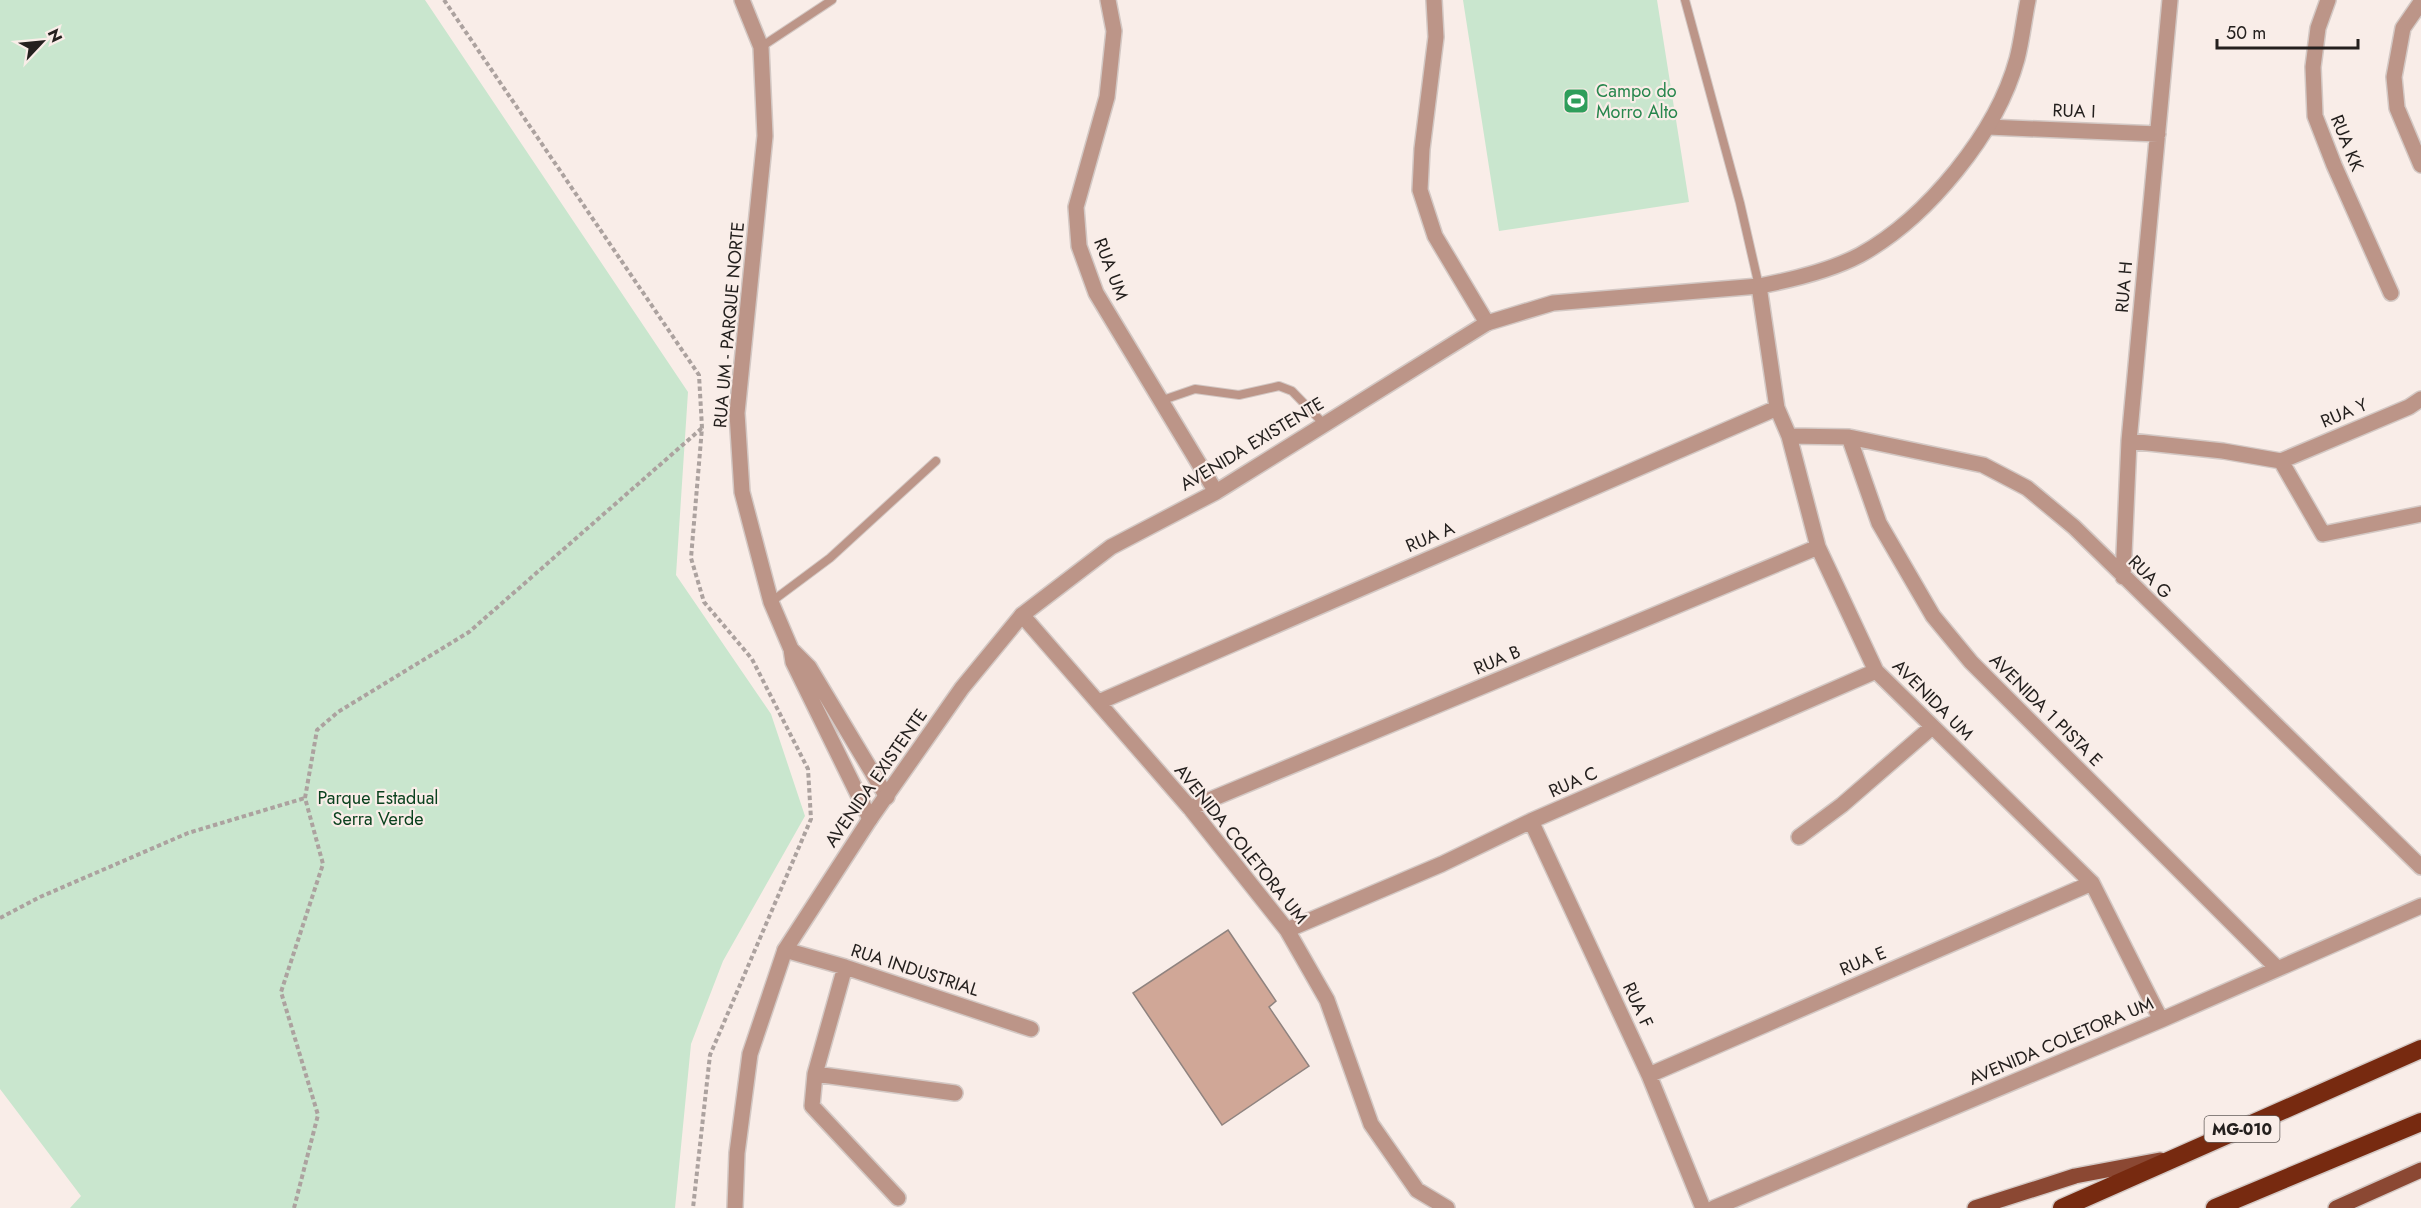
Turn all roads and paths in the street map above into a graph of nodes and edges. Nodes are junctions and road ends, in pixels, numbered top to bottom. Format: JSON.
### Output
{"nodes":[{"id":1,"x":444,"y":0,"type":"edge"},
{"id":2,"x":742,"y":0,"type":"edge"},
{"id":3,"x":832,"y":0,"type":"edge"},
{"id":4,"x":1107,"y":0,"type":"edge"},
{"id":5,"x":1434,"y":0,"type":"edge"},
{"id":6,"x":1685,"y":0,"type":"edge"},
{"id":7,"x":2028,"y":0,"type":"edge"},
{"id":8,"x":2170,"y":0,"type":"edge"},
{"id":9,"x":2328,"y":0,"type":"edge"},
{"id":10,"x":2421,"y":2,"type":"edge"},
{"id":11,"x":761,"y":47,"type":"junction"},
{"id":12,"x":1988,"y":127,"type":"junction"},
{"id":13,"x":2158,"y":134,"type":"junction"},
{"id":14,"x":2421,"y":165,"type":"edge"},
{"id":15,"x":1759,"y":286,"type":"junction"},
{"id":16,"x":2391,"y":293,"type":"dead end"},
{"id":17,"x":1487,"y":323,"type":"junction"},
{"id":18,"x":2421,"y":399,"type":"edge"},
{"id":19,"x":1160,"y":401,"type":"junction"},
{"id":20,"x":1777,"y":408,"type":"junction"},
{"id":21,"x":1324,"y":424,"type":"junction"},
{"id":22,"x":702,"y":428,"type":"junction"},
{"id":23,"x":1789,"y":436,"type":"junction"},
{"id":24,"x":1849,"y":437,"type":"junction"},
{"id":25,"x":2129,"y":441,"type":"junction"},
{"id":26,"x":936,"y":461,"type":"dead end"},
{"id":27,"x":2281,"y":461,"type":"junction"},
{"id":28,"x":1216,"y":492,"type":"junction"},
{"id":29,"x":2421,"y":514,"type":"edge"},
{"id":30,"x":1818,"y":547,"type":"junction"},
{"id":31,"x":2123,"y":578,"type":"junction"},
{"id":32,"x":771,"y":602,"type":"junction"},
{"id":33,"x":1023,"y":615,"type":"junction"},
{"id":34,"x":791,"y":649,"type":"junction"},
{"id":35,"x":1876,"y":671,"type":"junction"},
{"id":36,"x":1099,"y":702,"type":"junction"},
{"id":37,"x":1932,"y":727,"type":"junction"},
{"id":38,"x":887,"y":797,"type":"junction"},
{"id":39,"x":305,"y":798,"type":"junction"},
{"id":40,"x":1190,"y":808,"type":"junction"},
{"id":41,"x":870,"y":819,"type":"junction"},
{"id":42,"x":1532,"y":821,"type":"junction"},
{"id":43,"x":1799,"y":837,"type":"dead end"},
{"id":44,"x":2421,"y":867,"type":"edge"},
{"id":45,"x":2091,"y":883,"type":"junction"},
{"id":46,"x":2421,"y":906,"type":"edge"},
{"id":47,"x":0,"y":918,"type":"edge"},
{"id":48,"x":1287,"y":930,"type":"junction"},
{"id":49,"x":785,"y":950,"type":"junction"},
{"id":50,"x":845,"y":967,"type":"junction"},
{"id":51,"x":2277,"y":968,"type":"junction"},
{"id":52,"x":2161,"y":1020,"type":"junction"},
{"id":53,"x":1031,"y":1029,"type":"dead end"},
{"id":54,"x":2421,"y":1049,"type":"edge"},
{"id":55,"x":815,"y":1074,"type":"junction"},
{"id":56,"x":1649,"y":1075,"type":"junction"},
{"id":57,"x":955,"y":1093,"type":"dead end"},
{"id":58,"x":2421,"y":1122,"type":"edge"},
{"id":59,"x":2183,"y":1155,"type":"junction"},
{"id":60,"x":2421,"y":1170,"type":"edge"},
{"id":61,"x":898,"y":1198,"type":"dead end"},
{"id":62,"x":294,"y":1208,"type":"edge"},
{"id":63,"x":693,"y":1208,"type":"edge"},
{"id":64,"x":735,"y":1208,"type":"edge"},
{"id":65,"x":1447,"y":1208,"type":"edge"},
{"id":66,"x":1703,"y":1208,"type":"edge"},
{"id":67,"x":1714,"y":1208,"type":"edge"},
{"id":68,"x":1975,"y":1208,"type":"edge"},
{"id":69,"x":2062,"y":1208,"type":"edge"},
{"id":70,"x":2215,"y":1208,"type":"edge"},
{"id":71,"x":2336,"y":1208,"type":"edge"}],
"edges":[{"from":1,"to":22,"type":"path"},
{"from":2,"to":11,"type":"street","name":"RUA UM - PARQUE NORTE"},
{"from":3,"to":11,"type":"lane"},
{"from":4,"to":19,"type":"street","name":"RUA UM"},
{"from":5,"to":17,"type":"street"},
{"from":6,"to":15,"type":"lane"},
{"from":7,"to":12,"type":"street","name":"AVENIDA EXISTENTE"},
{"from":8,"to":13,"type":"street","name":"RUA H"},
{"from":9,"to":16,"type":"street","name":"RUA KK"},
{"from":10,"to":14,"type":"street"},
{"from":11,"to":32,"type":"street","name":"RUA UM - PARQUE NORTE"},
{"from":12,"to":13,"type":"street","name":"RUA I"},
{"from":12,"to":15,"type":"street","name":"AVENIDA EXISTENTE"},
{"from":13,"to":25,"type":"street","name":"RUA H"},
{"from":15,"to":17,"type":"street","name":"AVENIDA EXISTENTE"},
{"from":15,"to":20,"type":"street","name":"AVENIDA UM"},
{"from":17,"to":21,"type":"street","name":"AVENIDA EXISTENTE"},
{"from":18,"to":27,"type":"street","name":"RUA Y"},
{"from":19,"to":21,"type":"lane"},
{"from":19,"to":28,"type":"street","name":"RUA UM"},
{"from":20,"to":23,"type":"street","name":"AVENIDA UM"},
{"from":20,"to":36,"type":"street","name":"RUA A"},
{"from":21,"to":28,"type":"street","name":"AVENIDA EXISTENTE"},
{"from":22,"to":39,"type":"path"},
{"from":22,"to":63,"type":"path"},
{"from":23,"to":24,"type":"street","name":"RUA G"},
{"from":23,"to":30,"type":"street","name":"AVENIDA UM"},
{"from":24,"to":31,"type":"street","name":"RUA G"},
{"from":24,"to":51,"type":"street","name":"AVENIDA 1 PISTA E"},
{"from":25,"to":27,"type":"street"},
{"from":25,"to":31,"type":"street","name":"RUA H"},
{"from":26,"to":32,"type":"lane"},
{"from":27,"to":29,"type":"street"},
{"from":28,"to":33,"type":"street","name":"AVENIDA EXISTENTE"},
{"from":30,"to":35,"type":"street","name":"AVENIDA UM"},
{"from":30,"to":40,"type":"street","name":"RUA B"},
{"from":31,"to":44,"type":"street","name":"RUA G"},
{"from":32,"to":34,"type":"street","name":"RUA UM - PARQUE NORTE"},
{"from":33,"to":36,"type":"street","name":"AVENIDA COLETORA UM"},
{"from":33,"to":38,"type":"street","name":"AVENIDA EXISTENTE"},
{"from":34,"to":38,"type":"street","name":"RUA UM - PARQUE NORTE"},
{"from":34,"to":41,"type":"street","name":"RUA UM - PARQUE NORTE"},
{"from":35,"to":37,"type":"street","name":"AVENIDA UM"},
{"from":35,"to":42,"type":"street","name":"RUA C"},
{"from":36,"to":40,"type":"street","name":"AVENIDA COLETORA UM"},
{"from":37,"to":43,"type":"street"},
{"from":37,"to":45,"type":"street","name":"AVENIDA UM"},
{"from":38,"to":41,"type":"street","name":"AVENIDA EXISTENTE"},
{"from":39,"to":47,"type":"path"},
{"from":39,"to":62,"type":"path"},
{"from":40,"to":48,"type":"street","name":"AVENIDA COLETORA UM"},
{"from":41,"to":49,"type":"street","name":"AVENIDA EXISTENTE"},
{"from":42,"to":48,"type":"street","name":"RUA C"},
{"from":42,"to":56,"type":"street","name":"RUA F"},
{"from":45,"to":52,"type":"street","name":"AVENIDA UM"},
{"from":45,"to":56,"type":"street","name":"RUA E"},
{"from":46,"to":51,"type":"street","name":"AVENIDA COLETORA UM"},
{"from":48,"to":65,"type":"street","name":"AVENIDA COLETORA UM"},
{"from":49,"to":50,"type":"street","name":"RUA INDUSTRIAL"},
{"from":49,"to":64,"type":"street","name":"AVENIDA EXISTENTE"},
{"from":50,"to":53,"type":"street","name":"RUA INDUSTRIAL"},
{"from":50,"to":55,"type":"street"},
{"from":51,"to":52,"type":"street","name":"AVENIDA COLETORA UM"},
{"from":52,"to":67,"type":"street","name":"AVENIDA COLETORA UM"},
{"from":54,"to":59,"type":"highway","number":"MG-010"},
{"from":55,"to":57,"type":"street"},
{"from":55,"to":61,"type":"street"},
{"from":56,"to":66,"type":"street","name":"RUA F"},
{"from":58,"to":70,"type":"highway"},
{"from":59,"to":68,"type":"main road"},
{"from":59,"to":69,"type":"highway","number":"MG-010"},
{"from":60,"to":71,"type":"main road"}]}
